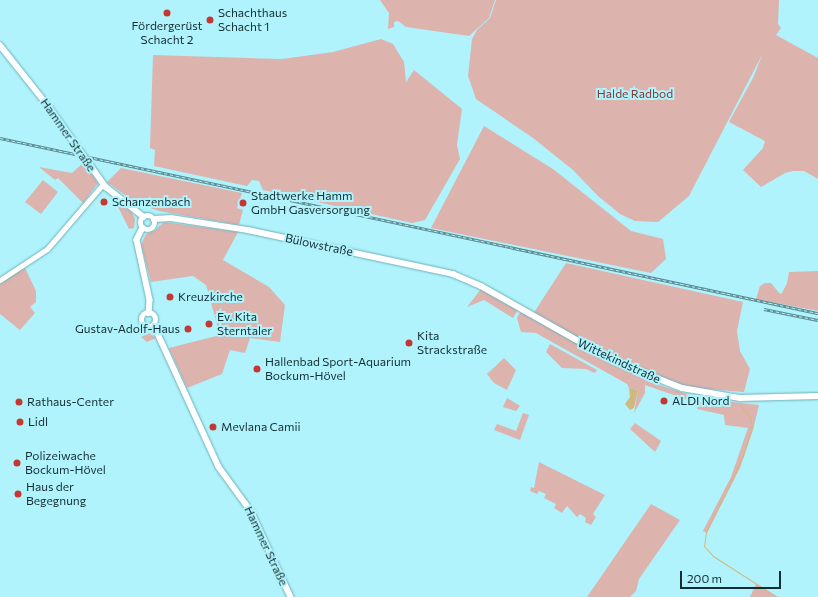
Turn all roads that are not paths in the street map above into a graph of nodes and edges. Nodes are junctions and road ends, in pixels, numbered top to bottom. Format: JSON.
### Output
{"nodes":[{"id":1,"x":0,"y":45,"type":"edge"},
{"id":2,"x":103,"y":184,"type":"junction"},
{"id":3,"x":144,"y":217,"type":"junction"},
{"id":4,"x":154,"y":219,"type":"junction"},
{"id":5,"x":143,"y":228,"type":"junction"},
{"id":6,"x":0,"y":280,"type":"edge"},
{"id":7,"x":481,"y":286,"type":"joint"},
{"id":8,"x":149,"y":313,"type":"junction"},
{"id":9,"x":154,"y":325,"type":"junction"},
{"id":10,"x":818,"y":396,"type":"edge"},
{"id":11,"x":291,"y":597,"type":"edge"}],
"edges":[{"from":1,"to":2,"type":"main road","name":"Hammer Straße"},
{"from":2,"to":3,"type":"main road","name":"Hammer Straße"},
{"from":2,"to":6,"type":"street"},
{"from":3,"to":4,"type":"main road"},
{"from":3,"to":5,"type":"main road"},
{"from":4,"to":5,"type":"main road"},
{"from":4,"to":7,"type":"main road","name":"Bülowstraße"},
{"from":5,"to":8,"type":"main road"},
{"from":7,"to":10,"type":"main road","name":"Wittekindstraße"},
{"from":8,"to":9,"type":"main road"},
{"from":8,"to":9,"type":"main road"},
{"from":9,"to":11,"type":"main road","name":"Hammer Straße"}]}
